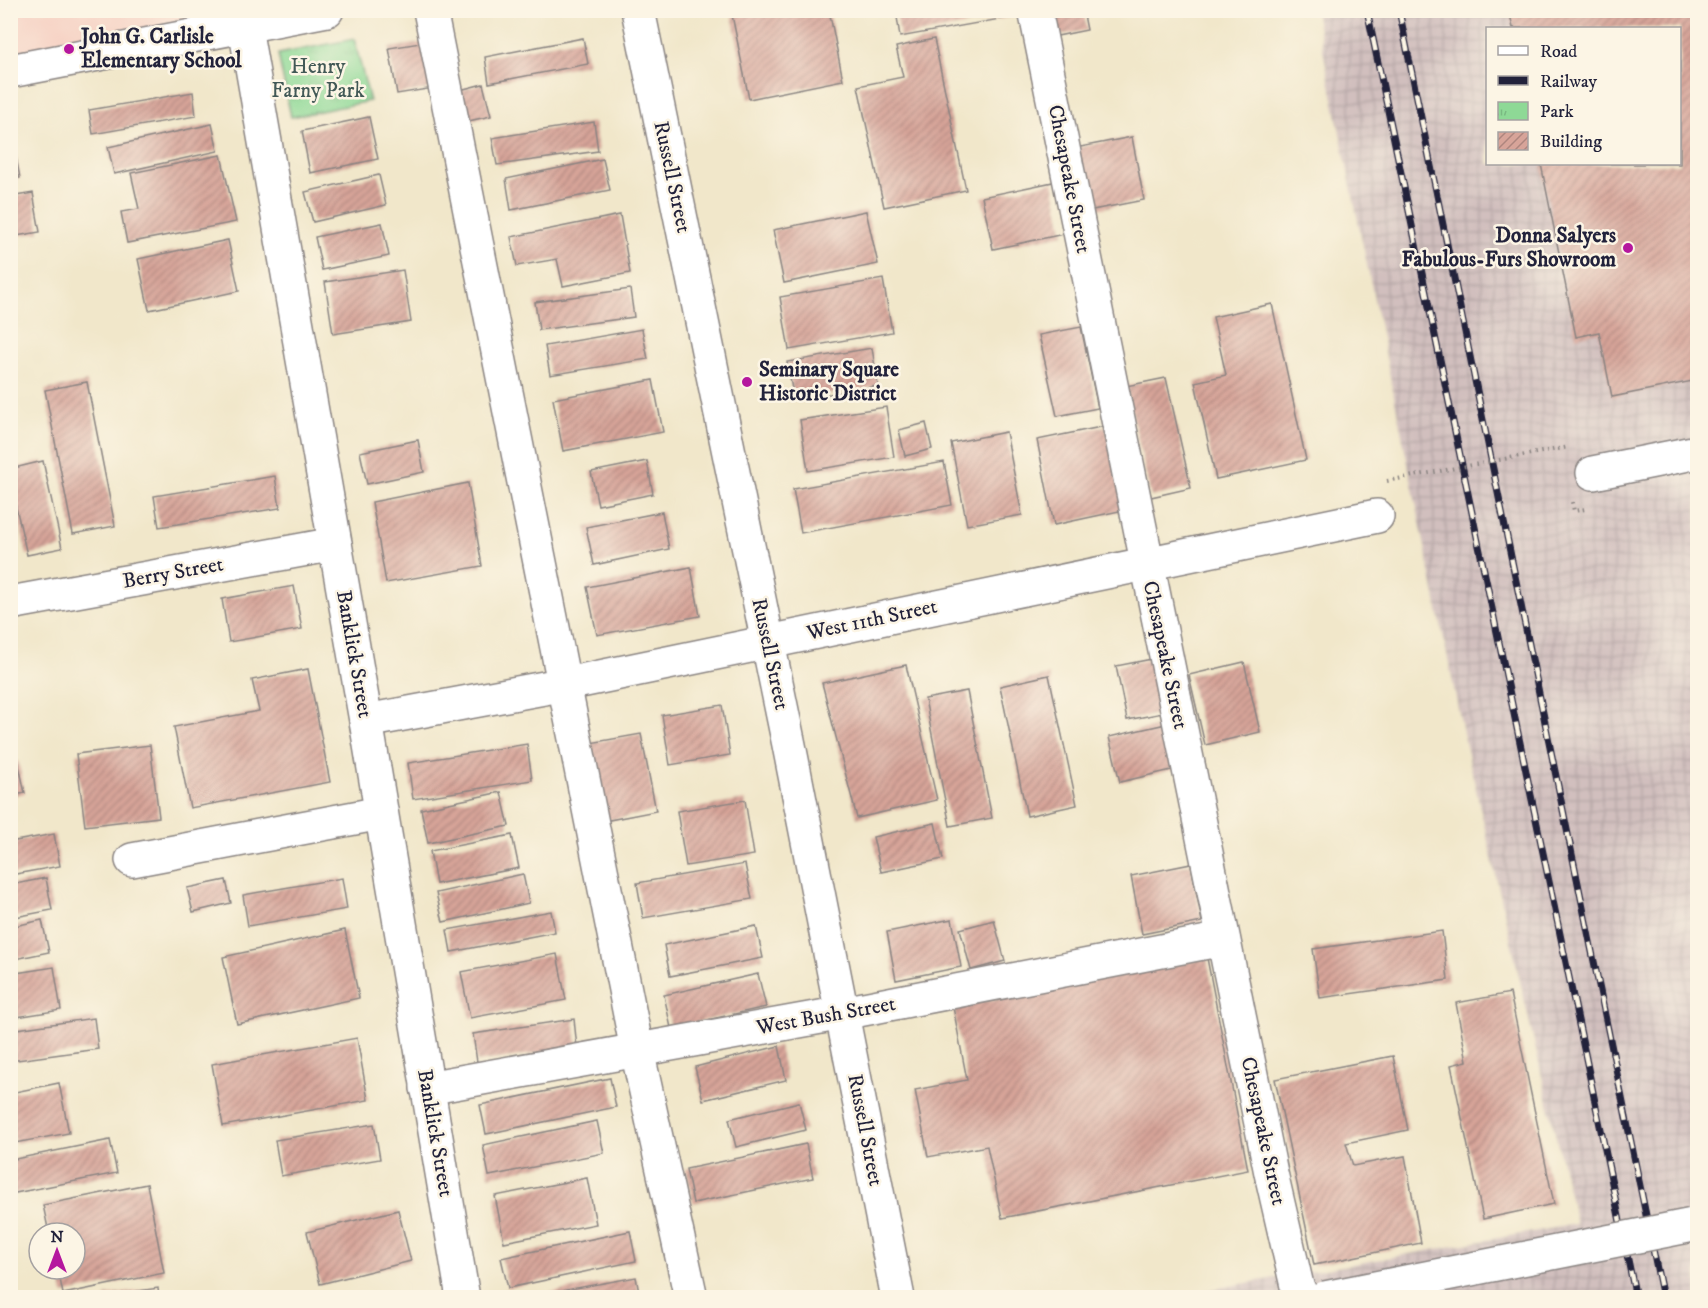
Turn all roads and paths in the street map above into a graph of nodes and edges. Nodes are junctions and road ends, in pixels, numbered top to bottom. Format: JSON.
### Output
{"nodes":[{"id":1,"x":327,"y":10,"type":"edge"},
{"id":2,"x":430,"y":10,"type":"edge"},
{"id":3,"x":638,"y":10,"type":"edge"},
{"id":4,"x":1035,"y":10,"type":"edge"},
{"id":5,"x":244,"y":19,"type":"edge"},
{"id":6,"x":10,"y":71,"type":"edge"},
{"id":7,"x":1552,"y":450,"type":"dead end"},
{"id":8,"x":1698,"y":452,"type":"edge"},
{"id":9,"x":1593,"y":473,"type":"dead end"},
{"id":10,"x":1387,"y":481,"type":"dead end"},
{"id":11,"x":1377,"y":516,"type":"dead end"},
{"id":12,"x":335,"y":544,"type":"junction"},
{"id":13,"x":1146,"y":563,"type":"junction"},
{"id":14,"x":10,"y":603,"type":"edge"},
{"id":15,"x":768,"y":642,"type":"junction"},
{"id":16,"x":566,"y":684,"type":"junction"},
{"id":17,"x":366,"y":721,"type":"junction"},
{"id":18,"x":381,"y":813,"type":"junction"},
{"id":19,"x":132,"y":860,"type":"dead end"},
{"id":20,"x":1224,"y":939,"type":"junction"},
{"id":21,"x":843,"y":1013,"type":"junction"},
{"id":22,"x":637,"y":1050,"type":"junction"},
{"id":23,"x":427,"y":1088,"type":"junction"},
{"id":24,"x":1698,"y":1224,"type":"edge"},
{"id":25,"x":463,"y":1298,"type":"edge"},
{"id":26,"x":691,"y":1298,"type":"edge"},
{"id":27,"x":898,"y":1298,"type":"edge"},
{"id":28,"x":1303,"y":1298,"type":"edge"},
{"id":29,"x":1325,"y":1298,"type":"edge"}],
"edges":[{"from":1,"to":5,"type":"street"},
{"from":2,"to":16,"type":"street"},
{"from":3,"to":15,"type":"street","name":"Russell Street"},
{"from":4,"to":13,"type":"street","name":"Chesapeake Street"},
{"from":5,"to":6,"type":"street"},
{"from":5,"to":12,"type":"street","name":"Banklick Street"},
{"from":7,"to":10,"type":"path","bridge":true},
{"from":8,"to":9,"type":"street"},
{"from":11,"to":13,"type":"street","name":"West 11th Street"},
{"from":12,"to":14,"type":"street","name":"Berry Street"},
{"from":12,"to":17,"type":"street","name":"Banklick Street"},
{"from":13,"to":15,"type":"street","name":"West 11th Street"},
{"from":13,"to":20,"type":"street","name":"Chesapeake Street"},
{"from":15,"to":16,"type":"street","name":"West 11th Street"},
{"from":15,"to":21,"type":"street","name":"Russell Street"},
{"from":16,"to":17,"type":"street","name":"West 11th Street"},
{"from":16,"to":22,"type":"street"},
{"from":17,"to":18,"type":"street","name":"Banklick Street"},
{"from":18,"to":19,"type":"street"},
{"from":18,"to":23,"type":"street","name":"Banklick Street"},
{"from":20,"to":21,"type":"street","name":"West Bush Street"},
{"from":20,"to":28,"type":"street","name":"Chesapeake Street"},
{"from":21,"to":22,"type":"street","name":"West Bush Street"},
{"from":21,"to":27,"type":"street","name":"Russell Street"},
{"from":22,"to":23,"type":"street","name":"West Bush Street"},
{"from":22,"to":26,"type":"street"},
{"from":23,"to":25,"type":"street","name":"Banklick Street"},
{"from":24,"to":29,"type":"street","bridge":true}]}
